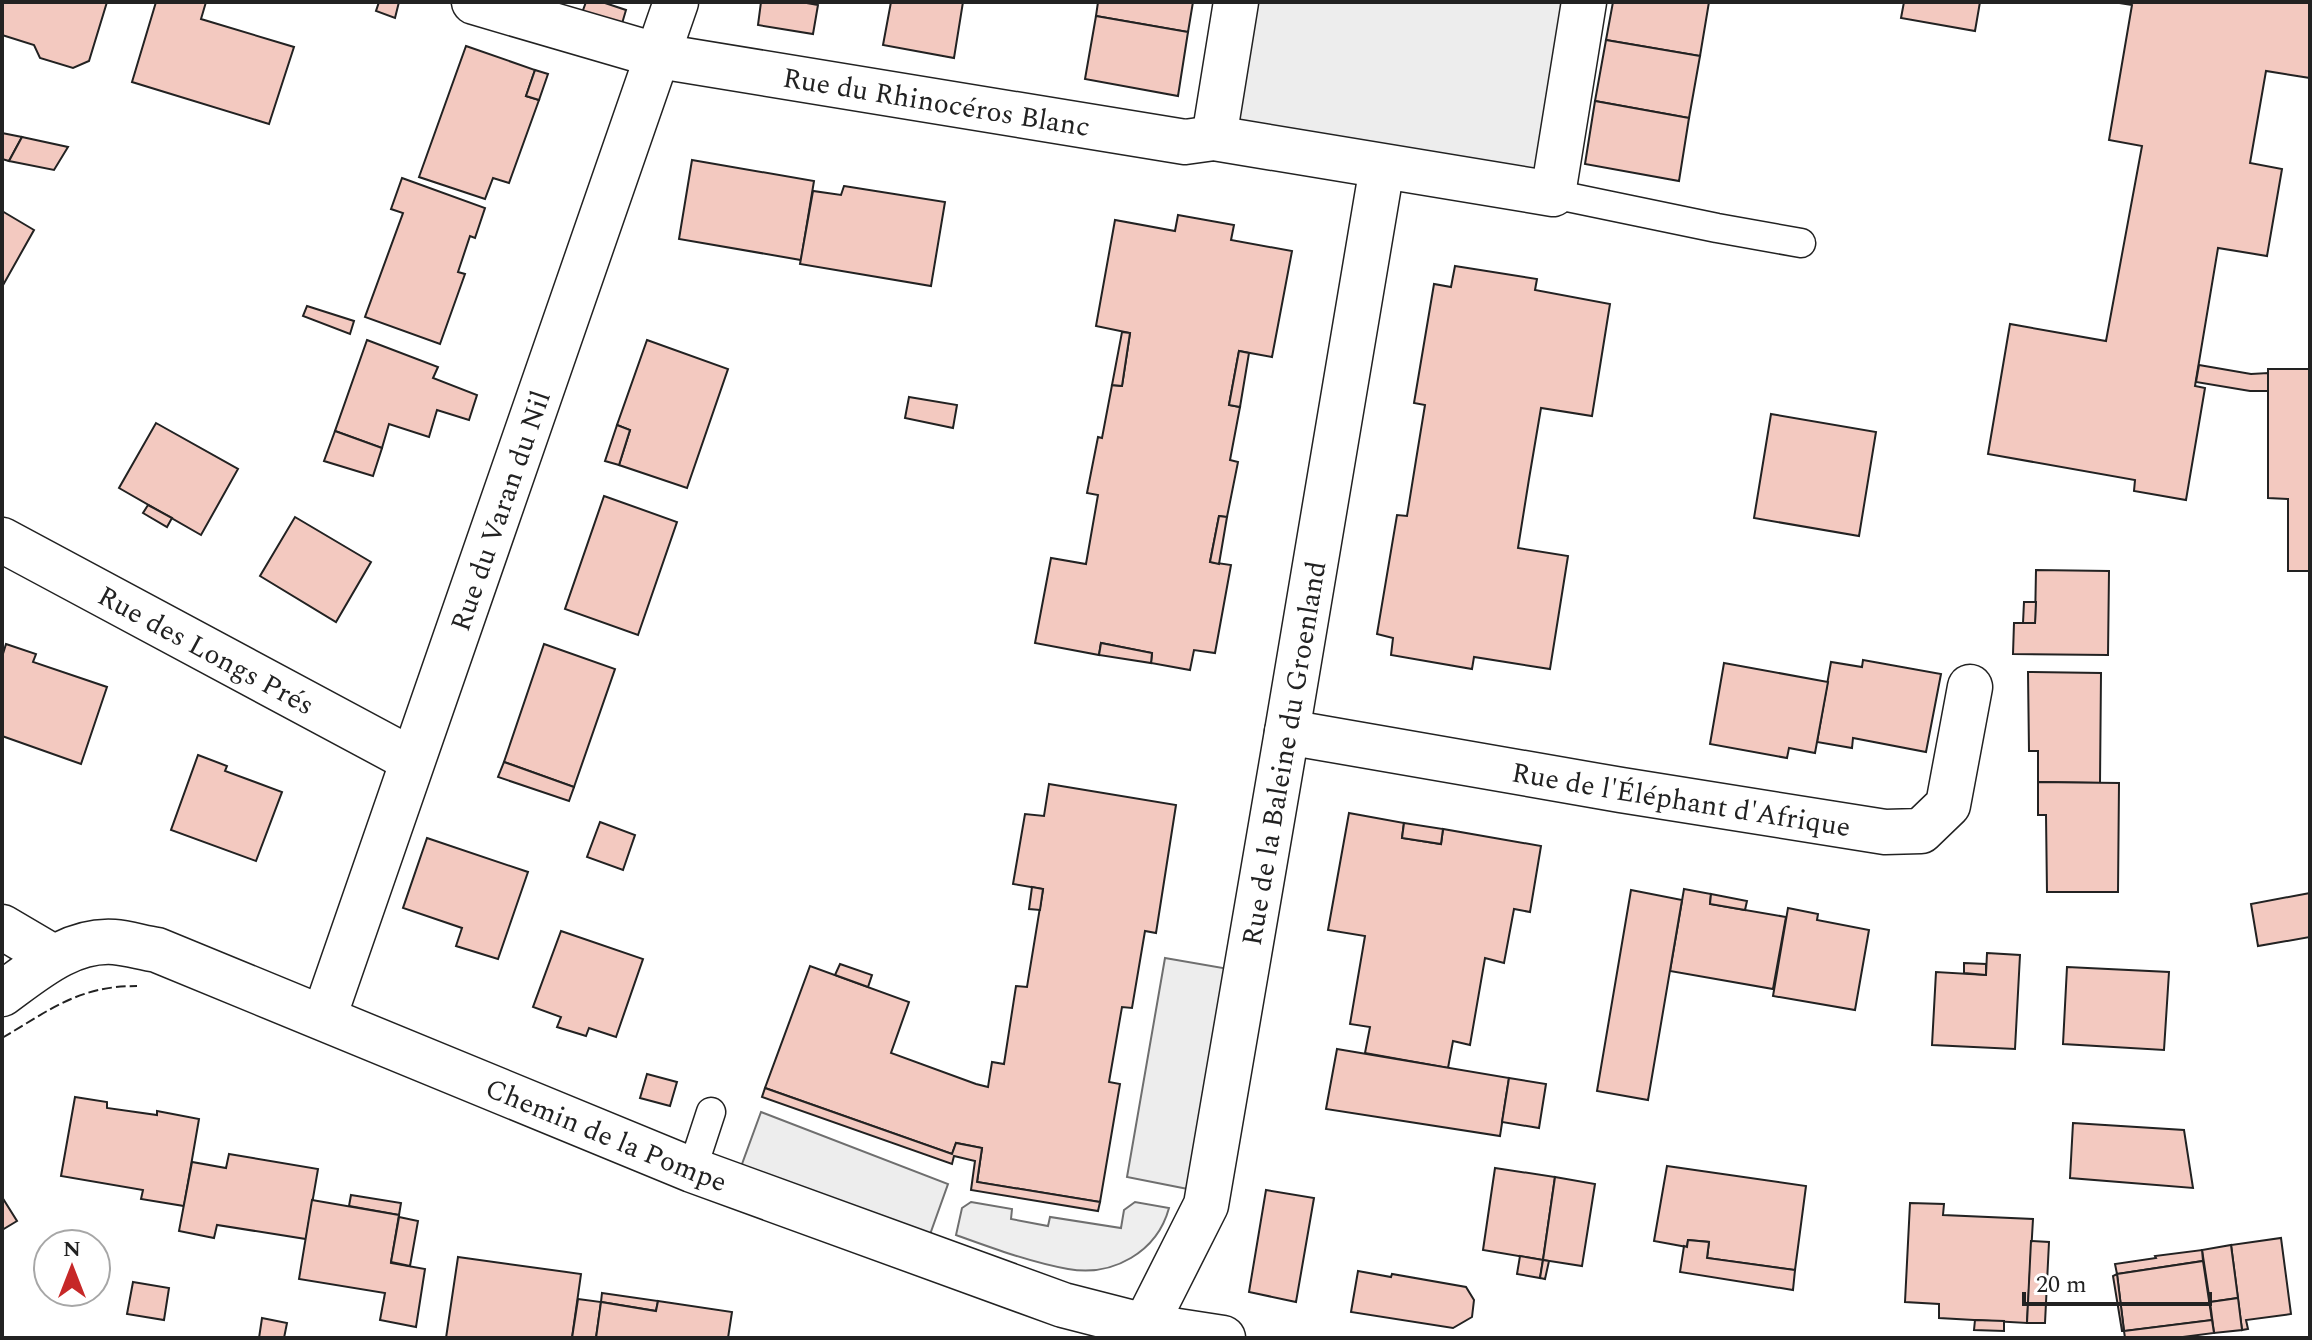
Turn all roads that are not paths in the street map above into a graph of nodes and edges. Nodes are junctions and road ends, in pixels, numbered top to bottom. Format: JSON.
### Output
{"nodes":[{"id":1,"x":474,"y":2,"type":"edge"},
{"id":2,"x":676,"y":2,"type":"edge"},
{"id":3,"x":1236,"y":2,"type":"edge"},
{"id":4,"x":1584,"y":2,"type":"edge"},
{"id":5,"x":659,"y":56,"type":"junction"},
{"id":6,"x":1214,"y":138,"type":"junction"},
{"id":7,"x":1382,"y":167,"type":"junction"},
{"id":8,"x":1553,"y":194,"type":"junction"},
{"id":9,"x":1801,"y":243,"type":"dead end"},
{"id":10,"x":2,"y":540,"type":"edge"},
{"id":11,"x":1970,"y":687,"type":"dead end"},
{"id":12,"x":1287,"y":732,"type":"junction"},
{"id":13,"x":412,"y":760,"type":"junction"},
{"id":14,"x":2,"y":927,"type":"edge"},
{"id":15,"x":53,"y":957,"type":"junction"},
{"id":16,"x":2,"y":994,"type":"edge"},
{"id":17,"x":324,"y":1017,"type":"junction"},
{"id":18,"x":711,"y":1112,"type":"dead end"},
{"id":19,"x":692,"y":1170,"type":"junction"},
{"id":20,"x":1060,"y":1322,"type":"edge"},
{"id":21,"x":1145,"y":1326,"type":"junction"},
{"id":22,"x":1223,"y":1338,"type":"edge"}],
"edges":[{"from":1,"to":5,"type":"street","name":"Rue du Rhinocéros Blanc"},
{"from":2,"to":5,"type":"street","name":"Rue du Varan du Nil"},
{"from":3,"to":6,"type":"street"},
{"from":4,"to":8,"type":"street"},
{"from":5,"to":6,"type":"street","name":"Rue du Rhinocéros Blanc"},
{"from":5,"to":13,"type":"street","name":"Rue du Varan du Nil"},
{"from":6,"to":7,"type":"street","name":"Rue du Rhinocéros Blanc"},
{"from":7,"to":8,"type":"street","name":"Rue du Rhinocéros Blanc"},
{"from":7,"to":12,"type":"street","name":"Rue de la Baleine du Groenland"},
{"from":8,"to":9,"type":"lane"},
{"from":10,"to":13,"type":"street","name":"Rue des Longs Prés"},
{"from":11,"to":12,"type":"street","name":"Rue de l'Éléphant d'Afrique"},
{"from":12,"to":21,"type":"street","name":"Rue de la Baleine du Groenland"},
{"from":13,"to":17,"type":"street","name":"Rue du Varan du Nil"},
{"from":14,"to":15,"type":"street"},
{"from":15,"to":16,"type":"street","name":"Chemin de la Pompe"},
{"from":15,"to":17,"type":"street","name":"Chemin de la Pompe"},
{"from":17,"to":19,"type":"street","name":"Chemin de la Pompe"},
{"from":18,"to":19,"type":"lane"},
{"from":19,"to":20,"type":"street","name":"Chemin de la Pompe"},
{"from":20,"to":21,"type":"street","name":"Chemin de la Pompe"},
{"from":21,"to":22,"type":"street","name":"Chemin de la Pompe"}]}
